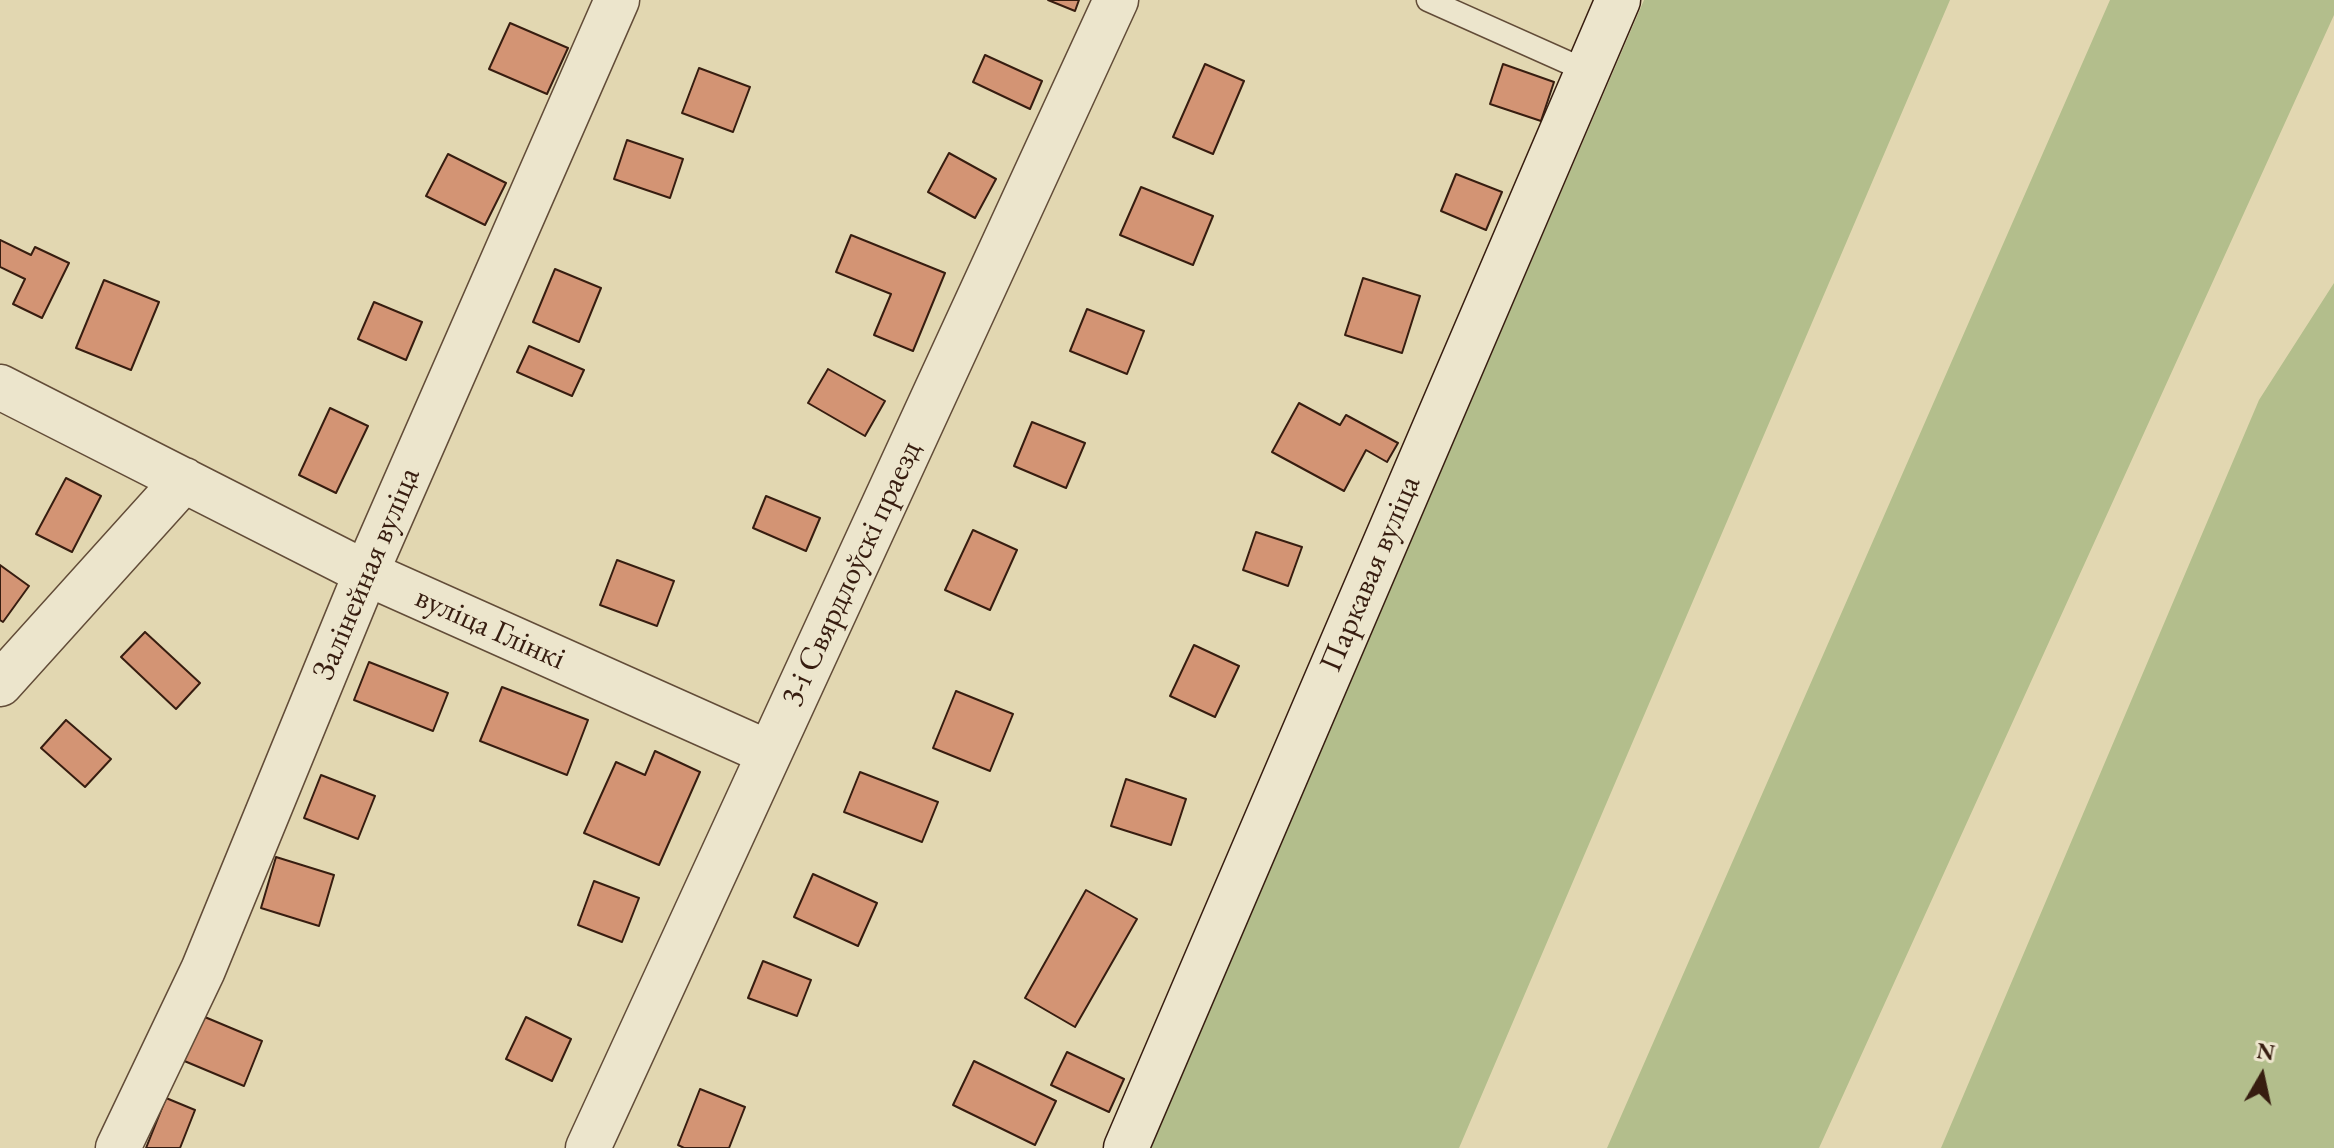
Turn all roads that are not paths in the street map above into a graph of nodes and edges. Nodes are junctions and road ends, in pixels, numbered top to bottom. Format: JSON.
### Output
{"nodes":[{"id":1,"x":617,"y":0,"type":"edge"},
{"id":2,"x":1116,"y":0,"type":"edge"},
{"id":3,"x":1428,"y":0,"type":"edge"},
{"id":4,"x":1618,"y":0,"type":"edge"},
{"id":5,"x":1587,"y":71,"type":"junction"},
{"id":6,"x":0,"y":387,"type":"edge"},
{"id":7,"x":184,"y":480,"type":"junction"},
{"id":8,"x":366,"y":573,"type":"junction"},
{"id":9,"x":0,"y":684,"type":"edge"},
{"id":10,"x":769,"y":753,"type":"junction"},
{"id":11,"x":118,"y":1148,"type":"edge"},
{"id":12,"x":588,"y":1148,"type":"edge"},
{"id":13,"x":1126,"y":1148,"type":"edge"}],
"edges":[{"from":1,"to":8,"type":"street","name":"Залінейная вуліца"},
{"from":2,"to":10,"type":"street","name":"3-і Свярдлоўскі праезд"},
{"from":3,"to":5,"type":"lane"},
{"from":4,"to":5,"type":"street","name":"Паркавая вуліца"},
{"from":5,"to":13,"type":"street","name":"Паркавая вуліца"},
{"from":6,"to":7,"type":"street","name":"вуліца Глінкі"},
{"from":7,"to":8,"type":"street","name":"вуліца Глінкі"},
{"from":7,"to":9,"type":"street"},
{"from":8,"to":10,"type":"street","name":"вуліца Глінкі"},
{"from":8,"to":11,"type":"street","name":"Залінейная вуліца"},
{"from":10,"to":12,"type":"street","name":"3-і Свярдлоўскі праезд"}]}
